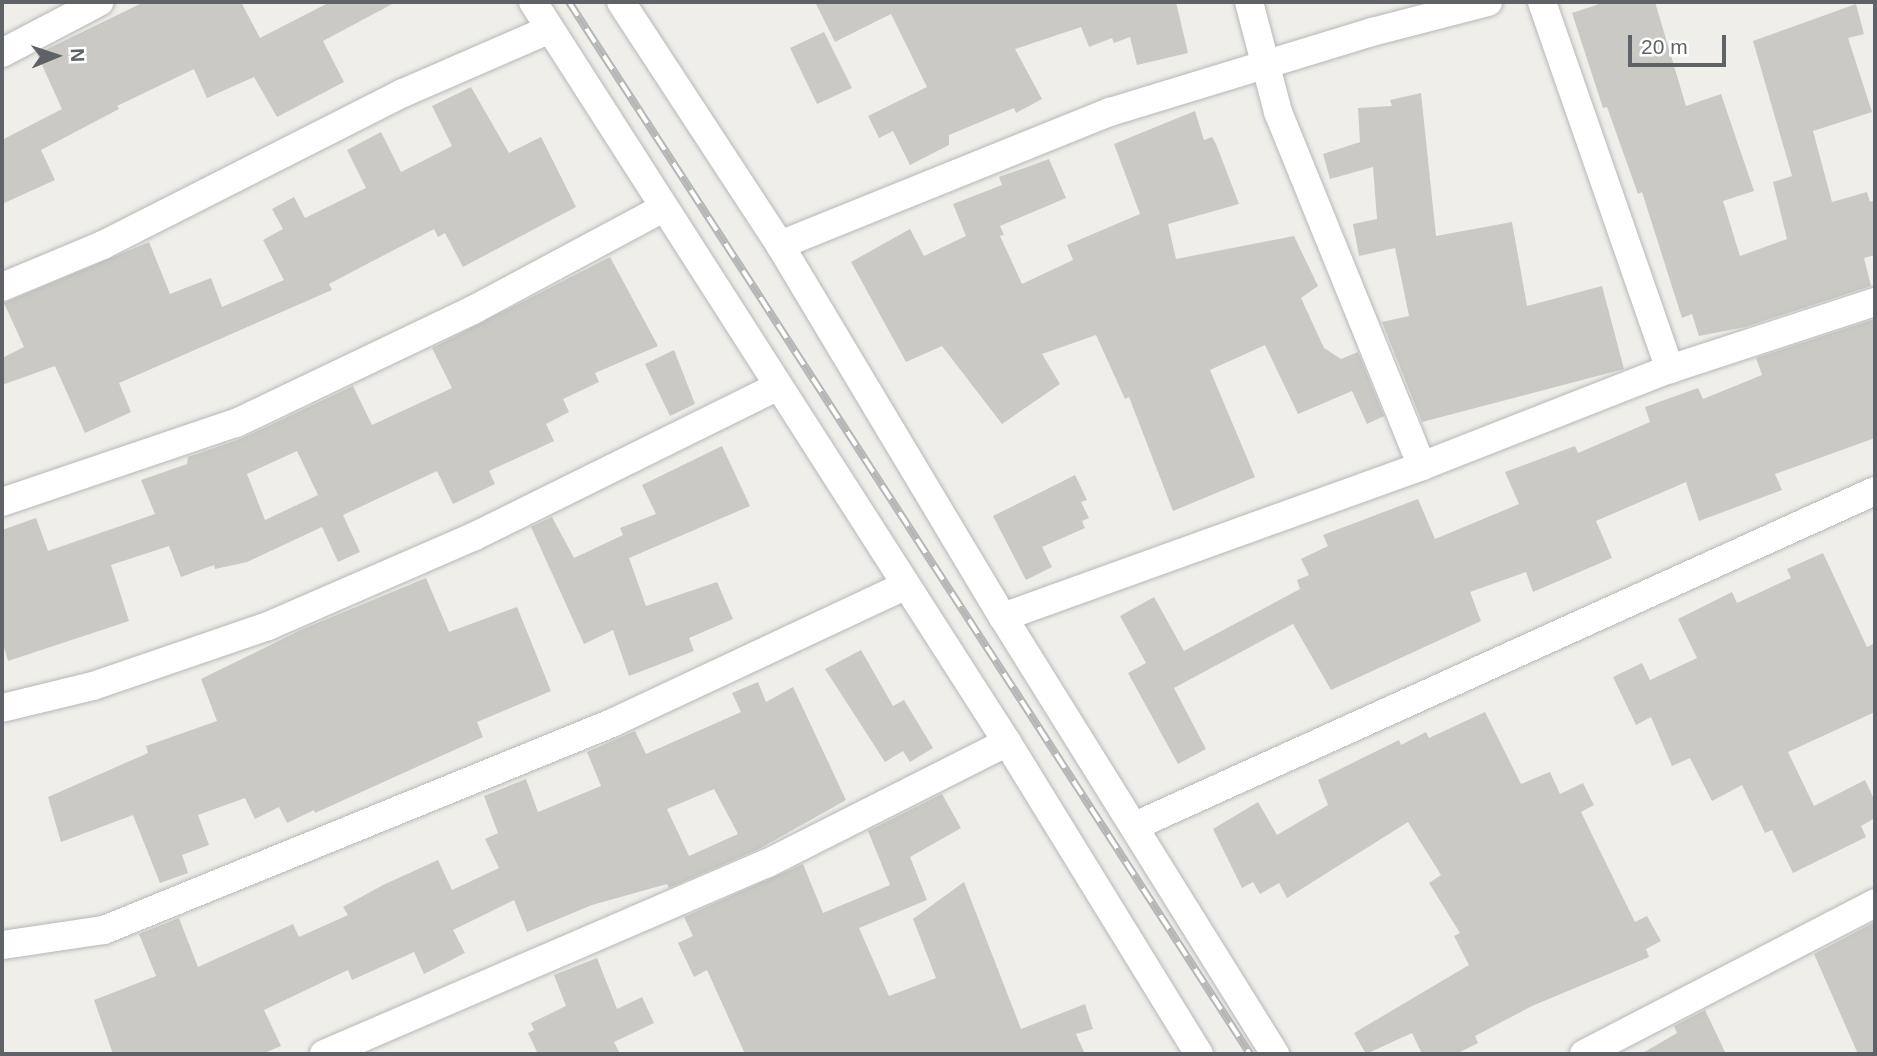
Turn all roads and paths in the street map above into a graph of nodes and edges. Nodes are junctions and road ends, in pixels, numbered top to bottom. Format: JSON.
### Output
{"nodes":[{"id":1,"x":99,"y":2,"type":"edge"},
{"id":2,"x":533,"y":2,"type":"edge"},
{"id":3,"x":621,"y":2,"type":"edge"},
{"id":4,"x":1249,"y":2,"type":"edge"},
{"id":5,"x":1488,"y":2,"type":"edge"},
{"id":6,"x":1542,"y":2,"type":"edge"},
{"id":7,"x":550,"y":29,"type":"junction"},
{"id":8,"x":2,"y":53,"type":"edge"},
{"id":9,"x":1264,"y":65,"type":"junction"},
{"id":10,"x":661,"y":209,"type":"junction"},
{"id":11,"x":780,"y":245,"type":"junction"},
{"id":12,"x":2,"y":287,"type":"edge"},
{"id":13,"x":1875,"y":302,"type":"edge"},
{"id":14,"x":1670,"y":369,"type":"junction"},
{"id":15,"x":776,"y":387,"type":"junction"},
{"id":16,"x":1422,"y":466,"type":"junction"},
{"id":17,"x":1875,"y":491,"type":"edge"},
{"id":18,"x":2,"y":502,"type":"edge"},
{"id":19,"x":904,"y":586,"type":"junction"},
{"id":20,"x":1003,"y":617,"type":"junction"},
{"id":21,"x":2,"y":708,"type":"edge"},
{"id":22,"x":1007,"y":742,"type":"junction"},
{"id":23,"x":1135,"y":826,"type":"junction"},
{"id":24,"x":1875,"y":903,"type":"edge"},
{"id":25,"x":2,"y":945,"type":"edge"},
{"id":26,"x":324,"y":1054,"type":"edge"},
{"id":27,"x":1199,"y":1054,"type":"edge"},
{"id":28,"x":1275,"y":1054,"type":"edge"},
{"id":29,"x":1584,"y":1054,"type":"edge"}],
"edges":[{"from":1,"to":8,"type":"street"},
{"from":2,"to":7,"type":"street"},
{"from":3,"to":11,"type":"street"},
{"from":4,"to":9,"type":"street"},
{"from":5,"to":9,"type":"street"},
{"from":6,"to":14,"type":"street"},
{"from":7,"to":10,"type":"street"},
{"from":7,"to":12,"type":"street"},
{"from":9,"to":11,"type":"street"},
{"from":9,"to":16,"type":"street"},
{"from":10,"to":15,"type":"street"},
{"from":10,"to":18,"type":"street"},
{"from":11,"to":20,"type":"street"},
{"from":13,"to":14,"type":"street"},
{"from":14,"to":16,"type":"street"},
{"from":15,"to":19,"type":"street"},
{"from":15,"to":21,"type":"street"},
{"from":16,"to":20,"type":"street"},
{"from":17,"to":23,"type":"street"},
{"from":19,"to":22,"type":"street"},
{"from":19,"to":25,"type":"street"},
{"from":20,"to":23,"type":"street"},
{"from":22,"to":26,"type":"street"},
{"from":22,"to":27,"type":"street"},
{"from":23,"to":28,"type":"street"},
{"from":24,"to":29,"type":"street"}]}
